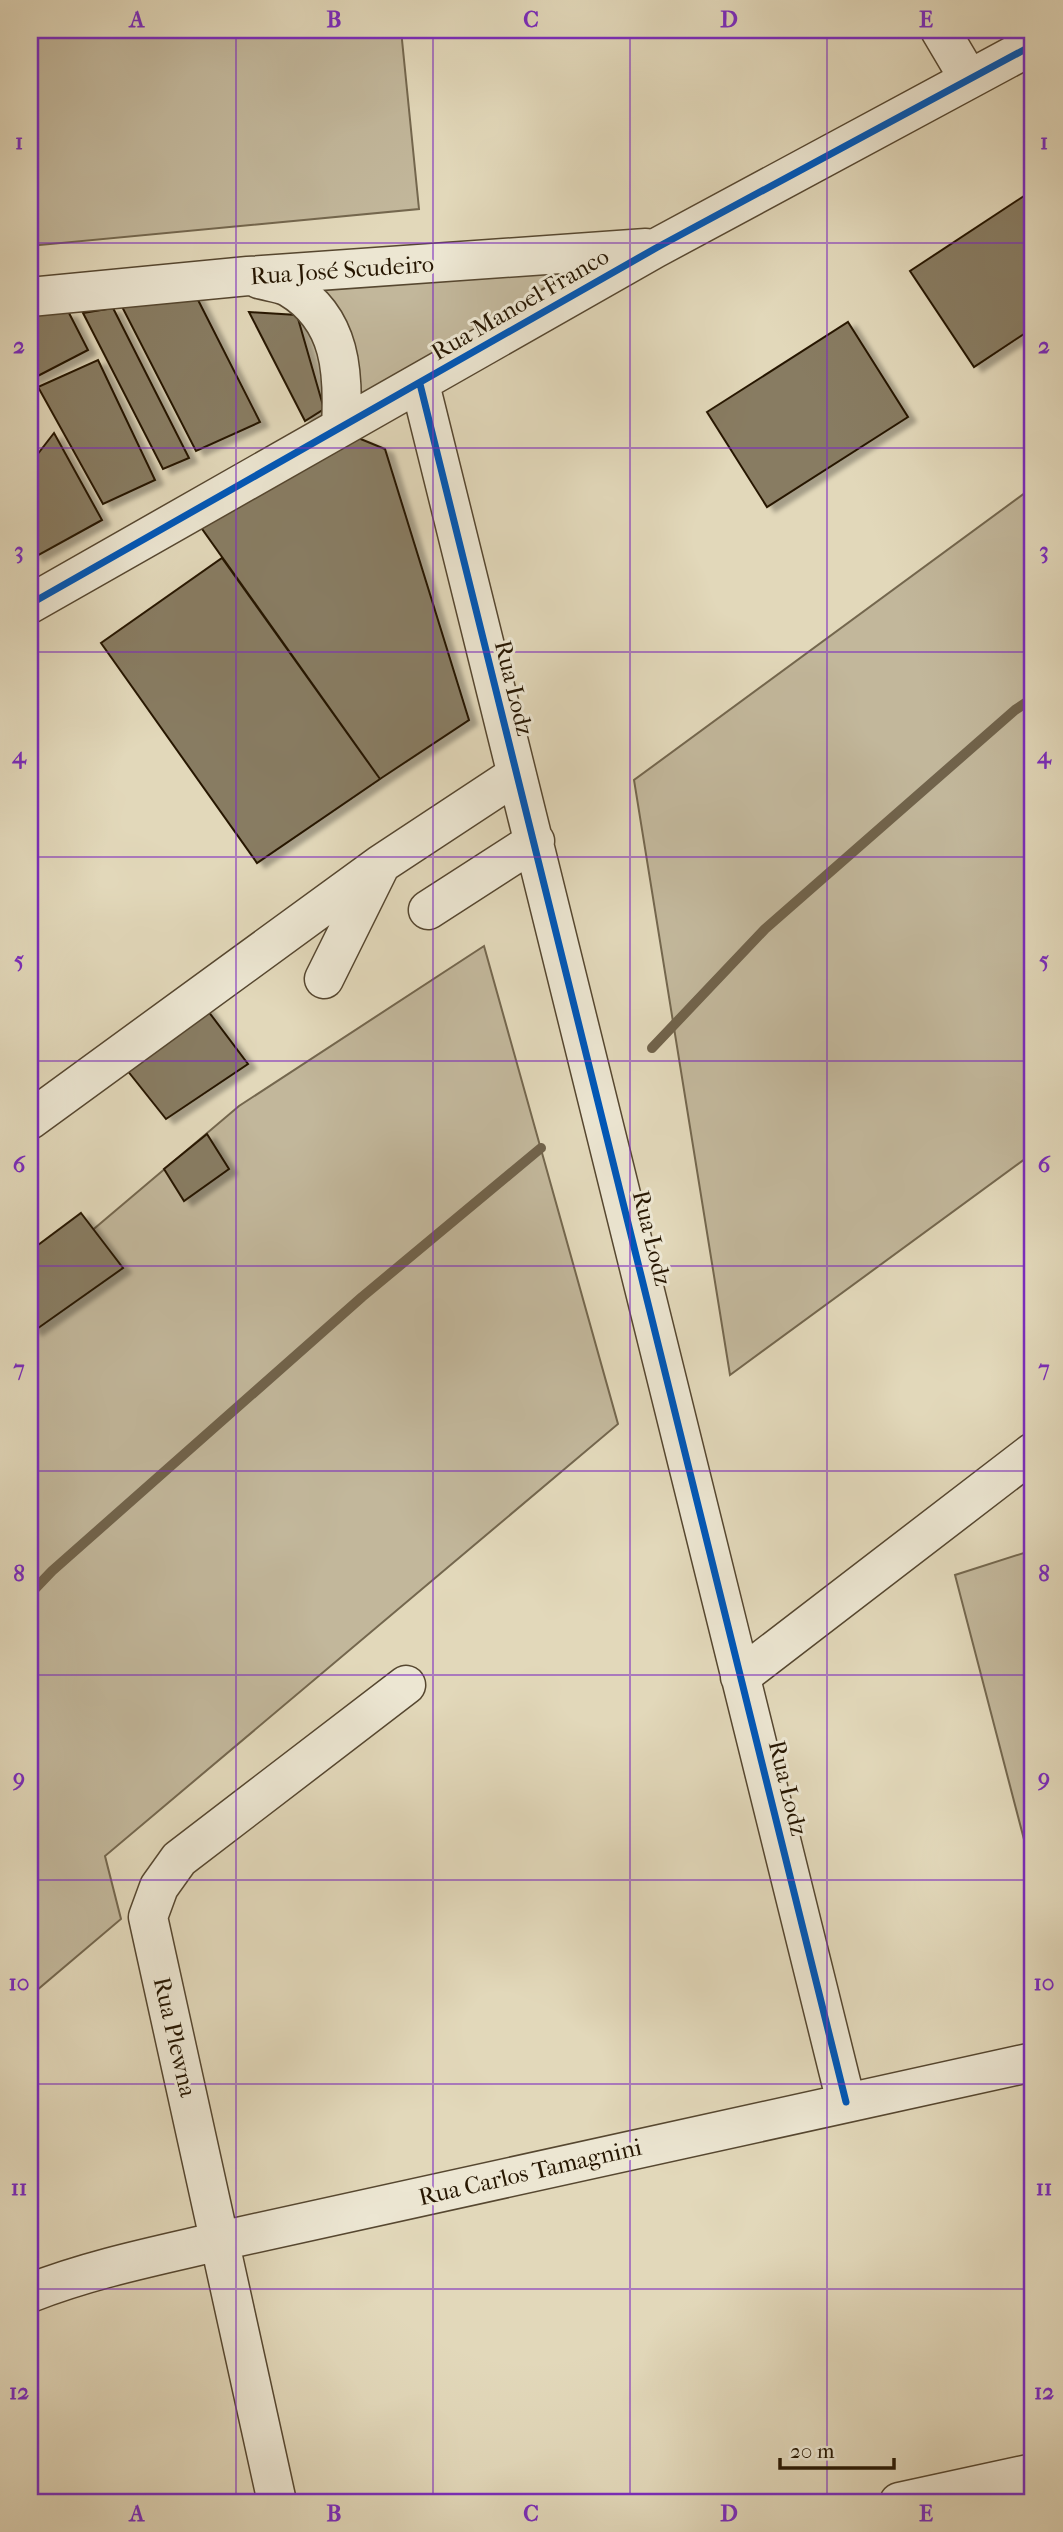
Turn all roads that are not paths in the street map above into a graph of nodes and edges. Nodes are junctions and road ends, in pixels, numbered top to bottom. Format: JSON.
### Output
{"nodes":[{"id":1,"x":940,"y":30,"type":"edge"},
{"id":2,"x":1033,"y":45,"type":"edge"},
{"id":3,"x":969,"y":79,"type":"junction"},
{"id":4,"x":656,"y":248,"type":"junction"},
{"id":5,"x":248,"y":276,"type":"junction"},
{"id":6,"x":30,"y":297,"type":"edge"},
{"id":7,"x":420,"y":384,"type":"junction"},
{"id":8,"x":341,"y":427,"type":"junction"},
{"id":9,"x":30,"y":604,"type":"edge"},
{"id":10,"x":516,"y":775,"type":"junction"},
{"id":11,"x":535,"y":841,"type":"junction"},
{"id":12,"x":381,"y":864,"type":"junction"},
{"id":13,"x":428,"y":910,"type":"dead end"},
{"id":14,"x":324,"y":979,"type":"dead end"},
{"id":15,"x":30,"y":1120,"type":"edge"},
{"id":16,"x":1033,"y":1452,"type":"edge"},
{"id":17,"x":740,"y":1677,"type":"junction"},
{"id":18,"x":406,"y":1685,"type":"dead end"},
{"id":19,"x":1033,"y":2062,"type":"edge"},
{"id":20,"x":846,"y":2102,"type":"junction"},
{"id":21,"x":220,"y":2241,"type":"junction"},
{"id":22,"x":30,"y":2293,"type":"edge"},
{"id":23,"x":1033,"y":2473,"type":"edge"},
{"id":24,"x":277,"y":2502,"type":"edge"},
{"id":25,"x":899,"y":2502,"type":"edge"}],
"edges":[{"from":1,"to":3,"type":"street"},
{"from":2,"to":3,"type":"street","name":"Rua Manoel Franco"},
{"from":3,"to":4,"type":"street","name":"Rua Manoel Franco"},
{"from":4,"to":5,"type":"street","name":"Rua José Scudeiro"},
{"from":4,"to":7,"type":"street","name":"Rua Manoel Franco"},
{"from":5,"to":6,"type":"street","name":"Rua José Scudeiro"},
{"from":5,"to":8,"type":"street"},
{"from":7,"to":8,"type":"street","name":"Rua Manoel Franco"},
{"from":7,"to":10,"type":"street","name":"Rua Lodz"},
{"from":8,"to":9,"type":"street","name":"Rua Manoel Franco"},
{"from":10,"to":11,"type":"street","name":"Rua Lodz"},
{"from":10,"to":12,"type":"street"},
{"from":11,"to":13,"type":"street"},
{"from":11,"to":17,"type":"street","name":"Rua Lodz"},
{"from":12,"to":14,"type":"street"},
{"from":12,"to":15,"type":"street"},
{"from":16,"to":17,"type":"street"},
{"from":17,"to":20,"type":"street","name":"Rua Lodz"},
{"from":18,"to":21,"type":"street","name":"Rua Plewna"},
{"from":19,"to":20,"type":"street","name":"Rua Carlos Tamagnini"},
{"from":20,"to":21,"type":"street","name":"Rua Carlos Tamagnini"},
{"from":21,"to":22,"type":"street","name":"Rua Carlos Tamagnini"},
{"from":21,"to":24,"type":"street","name":"Rua Plewna"},
{"from":23,"to":25,"type":"street"}]}
